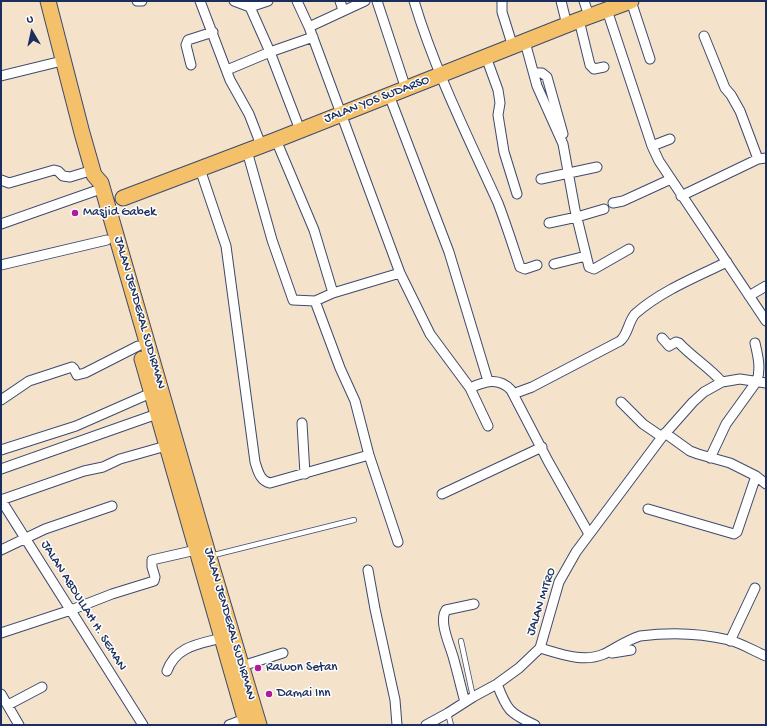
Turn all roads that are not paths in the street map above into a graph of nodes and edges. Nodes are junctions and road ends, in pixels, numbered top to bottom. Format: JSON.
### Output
{"nodes":[{"id":1,"x":48,"y":1,"type":"edge"},
{"id":2,"x":137,"y":1,"type":"edge"},
{"id":3,"x":142,"y":1,"type":"edge"},
{"id":4,"x":200,"y":1,"type":"edge"},
{"id":5,"x":234,"y":1,"type":"edge"},
{"id":6,"x":268,"y":1,"type":"edge"},
{"id":7,"x":298,"y":1,"type":"edge"},
{"id":8,"x":340,"y":1,"type":"edge"},
{"id":9,"x":365,"y":1,"type":"edge"},
{"id":10,"x":377,"y":1,"type":"edge"},
{"id":11,"x":414,"y":1,"type":"edge"},
{"id":12,"x":502,"y":1,"type":"edge"},
{"id":13,"x":561,"y":1,"type":"edge"},
{"id":14,"x":584,"y":1,"type":"edge"},
{"id":15,"x":631,"y":1,"type":"edge"},
{"id":16,"x":250,"y":7,"type":"junction"},
{"id":17,"x":343,"y":10,"type":"junction"},
{"id":18,"x":607,"y":10,"type":"junction"},
{"id":19,"x":578,"y":21,"type":"junction"},
{"id":20,"x":309,"y":27,"type":"junction"},
{"id":21,"x":213,"y":32,"type":"junction"},
{"id":22,"x":704,"y":36,"type":"dead end"},
{"id":23,"x":313,"y":37,"type":"junction"},
{"id":24,"x":519,"y":44,"type":"junction"},
{"id":25,"x":270,"y":52,"type":"junction"},
{"id":26,"x":486,"y":57,"type":"junction"},
{"id":27,"x":650,"y":59,"type":"dead end"},
{"id":28,"x":62,"y":60,"type":"junction"},
{"id":29,"x":191,"y":65,"type":"dead end"},
{"id":30,"x":604,"y":67,"type":"dead end"},
{"id":31,"x":227,"y":70,"type":"junction"},
{"id":32,"x":441,"y":75,"type":"junction"},
{"id":33,"x":1,"y":76,"type":"edge"},
{"id":34,"x":406,"y":89,"type":"junction"},
{"id":35,"x":390,"y":95,"type":"junction"},
{"id":36,"x":340,"y":114,"type":"junction"},
{"id":37,"x":300,"y":130,"type":"junction"},
{"id":38,"x":670,"y":139,"type":"dead end"},
{"id":39,"x":276,"y":140,"type":"junction"},
{"id":40,"x":261,"y":146,"type":"junction"},
{"id":41,"x":652,"y":146,"type":"junction"},
{"id":42,"x":247,"y":151,"type":"junction"},
{"id":43,"x":762,"y":158,"type":"edge"},
{"id":44,"x":596,"y":167,"type":"dead end"},
{"id":45,"x":200,"y":169,"type":"junction"},
{"id":46,"x":94,"y":172,"type":"junction"},
{"id":47,"x":570,"y":173,"type":"junction"},
{"id":48,"x":541,"y":179,"type":"dead end"},
{"id":49,"x":671,"y":179,"type":"junction"},
{"id":50,"x":1,"y":180,"type":"edge"},
{"id":51,"x":94,"y":190,"type":"junction"},
{"id":52,"x":517,"y":194,"type":"dead end"},
{"id":53,"x":681,"y":196,"type":"junction"},
{"id":54,"x":123,"y":198,"type":"dead end"},
{"id":55,"x":613,"y":203,"type":"dead end"},
{"id":56,"x":604,"y":209,"type":"dead end"},
{"id":57,"x":577,"y":217,"type":"junction"},
{"id":58,"x":550,"y":223,"type":"dead end"},
{"id":59,"x":1,"y":224,"type":"edge"},
{"id":60,"x":107,"y":240,"type":"junction"},
{"id":61,"x":629,"y":249,"type":"dead end"},
{"id":62,"x":586,"y":256,"type":"junction"},
{"id":63,"x":727,"y":262,"type":"junction"},
{"id":64,"x":554,"y":264,"type":"dead end"},
{"id":65,"x":1,"y":265,"type":"edge"},
{"id":66,"x":537,"y":265,"type":"dead end"},
{"id":67,"x":400,"y":273,"type":"junction"},
{"id":68,"x":766,"y":286,"type":"edge"},
{"id":69,"x":333,"y":293,"type":"junction"},
{"id":70,"x":749,"y":296,"type":"junction"},
{"id":71,"x":315,"y":301,"type":"junction"},
{"id":72,"x":766,"y":321,"type":"edge"},
{"id":73,"x":662,"y":338,"type":"dead end"},
{"id":74,"x":755,"y":343,"type":"dead end"},
{"id":75,"x":138,"y":346,"type":"junction"},
{"id":76,"x":488,"y":380,"type":"junction"},
{"id":77,"x":722,"y":382,"type":"junction"},
{"id":78,"x":761,"y":382,"type":"edge"},
{"id":79,"x":470,"y":388,"type":"junction"},
{"id":80,"x":151,"y":393,"type":"junction"},
{"id":81,"x":513,"y":394,"type":"junction"},
{"id":82,"x":1,"y":400,"type":"edge"},
{"id":83,"x":620,"y":402,"type":"dead end"},
{"id":84,"x":157,"y":414,"type":"junction"},
{"id":85,"x":302,"y":423,"type":"dead end"},
{"id":86,"x":488,"y":426,"type":"dead end"},
{"id":87,"x":663,"y":435,"type":"junction"},
{"id":88,"x":166,"y":446,"type":"junction"},
{"id":89,"x":542,"y":447,"type":"junction"},
{"id":90,"x":1,"y":450,"type":"edge"},
{"id":91,"x":369,"y":455,"type":"junction"},
{"id":92,"x":710,"y":458,"type":"junction"},
{"id":93,"x":1,"y":469,"type":"edge"},
{"id":94,"x":304,"y":474,"type":"junction"},
{"id":95,"x":756,"y":476,"type":"junction"},
{"id":96,"x":766,"y":484,"type":"edge"},
{"id":97,"x":442,"y":494,"type":"dead end"},
{"id":98,"x":1,"y":500,"type":"edge"},
{"id":99,"x":189,"y":505,"type":"junction"},
{"id":100,"x":112,"y":506,"type":"dead end"},
{"id":101,"x":648,"y":509,"type":"dead end"},
{"id":102,"x":354,"y":520,"type":"dead end"},
{"id":103,"x":589,"y":534,"type":"junction"},
{"id":104,"x":25,"y":538,"type":"junction"},
{"id":105,"x":398,"y":542,"type":"dead end"},
{"id":106,"x":1,"y":550,"type":"edge"},
{"id":107,"x":202,"y":553,"type":"junction"},
{"id":108,"x":368,"y":570,"type":"dead end"},
{"id":109,"x":755,"y":588,"type":"dead end"},
{"id":110,"x":474,"y":604,"type":"dead end"},
{"id":111,"x":71,"y":610,"type":"junction"},
{"id":112,"x":1,"y":633,"type":"edge"},
{"id":113,"x":222,"y":638,"type":"junction"},
{"id":114,"x":728,"y":640,"type":"junction"},
{"id":115,"x":461,"y":641,"type":"dead end"},
{"id":116,"x":540,"y":648,"type":"junction"},
{"id":117,"x":631,"y":650,"type":"dead end"},
{"id":118,"x":283,"y":653,"type":"dead end"},
{"id":119,"x":602,"y":654,"type":"junction"},
{"id":120,"x":766,"y":656,"type":"edge"},
{"id":121,"x":242,"y":666,"type":"junction"},
{"id":122,"x":167,"y":672,"type":"dead end"},
{"id":123,"x":497,"y":684,"type":"junction"},
{"id":124,"x":42,"y":687,"type":"dead end"},
{"id":125,"x":1,"y":694,"type":"edge"},
{"id":126,"x":473,"y":697,"type":"junction"},
{"id":127,"x":465,"y":702,"type":"junction"},
{"id":128,"x":8,"y":705,"type":"junction"},
{"id":129,"x":448,"y":713,"type":"junction"},
{"id":130,"x":250,"y":723,"type":"edge"},
{"id":131,"x":19,"y":725,"type":"edge"},
{"id":132,"x":143,"y":725,"type":"edge"},
{"id":133,"x":229,"y":725,"type":"edge"},
{"id":134,"x":397,"y":725,"type":"edge"},
{"id":135,"x":426,"y":725,"type":"edge"},
{"id":136,"x":451,"y":725,"type":"edge"},
{"id":137,"x":535,"y":725,"type":"edge"}],
"edges":[{"from":1,"to":28,"type":"highway"},
{"from":2,"to":3,"type":"street"},
{"from":4,"to":21,"type":"street"},
{"from":5,"to":16,"type":"street"},
{"from":6,"to":16,"type":"street"},
{"from":7,"to":20,"type":"street"},
{"from":8,"to":17,"type":"street"},
{"from":9,"to":17,"type":"street"},
{"from":10,"to":34,"type":"street"},
{"from":11,"to":32,"type":"street"},
{"from":12,"to":24,"type":"street"},
{"from":13,"to":19,"type":"street"},
{"from":14,"to":19,"type":"street"},
{"from":15,"to":18,"type":"highway","name":"JALAN YOS SUDARSO"},
{"from":15,"to":27,"type":"street"},
{"from":16,"to":25,"type":"street"},
{"from":17,"to":20,"type":"street"},
{"from":18,"to":19,"type":"highway","name":"JALAN YOS SUDARSO"},
{"from":18,"to":41,"type":"street"},
{"from":19,"to":24,"type":"highway","name":"JALAN YOS SUDARSO"},
{"from":19,"to":30,"type":"street"},
{"from":20,"to":23,"type":"street"},
{"from":21,"to":29,"type":"street"},
{"from":21,"to":31,"type":"street"},
{"from":22,"to":43,"type":"street"},
{"from":23,"to":25,"type":"street"},
{"from":23,"to":36,"type":"street"},
{"from":24,"to":26,"type":"highway","name":"JALAN YOS SUDARSO"},
{"from":24,"to":47,"type":"street"},
{"from":25,"to":31,"type":"street"},
{"from":25,"to":37,"type":"street"},
{"from":26,"to":32,"type":"highway","name":"JALAN YOS SUDARSO"},
{"from":26,"to":52,"type":"street"},
{"from":28,"to":33,"type":"street"},
{"from":28,"to":46,"type":"highway"},
{"from":31,"to":40,"type":"street"},
{"from":32,"to":34,"type":"highway","name":"JALAN YOS SUDARSO"},
{"from":32,"to":66,"type":"street"},
{"from":34,"to":35,"type":"highway","name":"JALAN YOS SUDARSO"},
{"from":35,"to":36,"type":"highway","name":"JALAN YOS SUDARSO"},
{"from":35,"to":76,"type":"street"},
{"from":36,"to":37,"type":"highway","name":"JALAN YOS SUDARSO"},
{"from":36,"to":67,"type":"street"},
{"from":37,"to":39,"type":"highway","name":"JALAN YOS SUDARSO"},
{"from":38,"to":41,"type":"street"},
{"from":39,"to":40,"type":"highway","name":"JALAN YOS SUDARSO"},
{"from":39,"to":69,"type":"street"},
{"from":40,"to":42,"type":"highway","name":"JALAN YOS SUDARSO"},
{"from":41,"to":49,"type":"street"},
{"from":42,"to":45,"type":"highway","name":"JALAN YOS SUDARSO"},
{"from":42,"to":71,"type":"street"},
{"from":43,"to":53,"type":"street"},
{"from":44,"to":47,"type":"street"},
{"from":45,"to":54,"type":"highway","name":"JALAN YOS SUDARSO"},
{"from":45,"to":94,"type":"street"},
{"from":46,"to":50,"type":"street"},
{"from":46,"to":51,"type":"highway","name":"JALAN JENDERAL SUDIRMAN"},
{"from":46,"to":99,"type":"highway","name":"JALAN JENDERAL SUDIRMAN"},
{"from":47,"to":48,"type":"street"},
{"from":47,"to":57,"type":"street"},
{"from":49,"to":53,"type":"street"},
{"from":49,"to":55,"type":"street"},
{"from":51,"to":59,"type":"street"},
{"from":51,"to":60,"type":"highway","name":"JALAN JENDERAL SUDIRMAN"},
{"from":53,"to":63,"type":"street"},
{"from":56,"to":57,"type":"street"},
{"from":57,"to":58,"type":"street"},
{"from":57,"to":62,"type":"street"},
{"from":60,"to":65,"type":"street"},
{"from":60,"to":75,"type":"highway","name":"JALAN JENDERAL SUDIRMAN"},
{"from":61,"to":62,"type":"street"},
{"from":62,"to":64,"type":"street"},
{"from":63,"to":70,"type":"street"},
{"from":63,"to":81,"type":"street"},
{"from":67,"to":69,"type":"street"},
{"from":67,"to":79,"type":"street"},
{"from":68,"to":70,"type":"street"},
{"from":69,"to":71,"type":"street"},
{"from":70,"to":72,"type":"street"},
{"from":71,"to":91,"type":"street"},
{"from":73,"to":77,"type":"street"},
{"from":74,"to":78,"type":"street"},
{"from":75,"to":80,"type":"highway","name":"JALAN JENDERAL SUDIRMAN"},
{"from":75,"to":82,"type":"street"},
{"from":76,"to":79,"type":"street"},
{"from":76,"to":81,"type":"street"},
{"from":77,"to":78,"type":"street"},
{"from":77,"to":87,"type":"street","name":"JALAN MITRO"},
{"from":78,"to":92,"type":"street"},
{"from":79,"to":86,"type":"street"},
{"from":80,"to":84,"type":"highway","name":"JALAN JENDERAL SUDIRMAN"},
{"from":80,"to":90,"type":"street"},
{"from":81,"to":89,"type":"street"},
{"from":83,"to":87,"type":"street"},
{"from":84,"to":88,"type":"highway","name":"JALAN JENDERAL SUDIRMAN"},
{"from":84,"to":93,"type":"street"},
{"from":85,"to":94,"type":"street"},
{"from":87,"to":92,"type":"street"},
{"from":87,"to":103,"type":"street","name":"JALAN MITRO"},
{"from":88,"to":98,"type":"street"},
{"from":88,"to":99,"type":"highway","name":"JALAN JENDERAL SUDIRMAN"},
{"from":89,"to":97,"type":"street"},
{"from":89,"to":103,"type":"street"},
{"from":91,"to":94,"type":"street"},
{"from":91,"to":105,"type":"street"},
{"from":92,"to":95,"type":"street"},
{"from":95,"to":96,"type":"street"},
{"from":95,"to":101,"type":"street"},
{"from":98,"to":104,"type":"street","name":"JALAN ABDULLAH H. SEMAN"},
{"from":99,"to":107,"type":"highway","name":"JALAN JENDERAL SUDIRMAN"},
{"from":100,"to":104,"type":"street"},
{"from":102,"to":107,"type":"lane"},
{"from":103,"to":116,"type":"street","name":"JALAN MITRO"},
{"from":104,"to":106,"type":"street"},
{"from":104,"to":111,"type":"street","name":"JALAN ABDULLAH H. SEMAN"},
{"from":107,"to":111,"type":"street"},
{"from":107,"to":113,"type":"highway","name":"JALAN JENDERAL SUDIRMAN"},
{"from":107,"to":121,"type":"highway","name":"JALAN JENDERAL SUDIRMAN"},
{"from":108,"to":134,"type":"street"},
{"from":109,"to":114,"type":"street"},
{"from":110,"to":127,"type":"street"},
{"from":111,"to":112,"type":"street"},
{"from":111,"to":132,"type":"street","name":"JALAN ABDULLAH H. SEMAN"},
{"from":113,"to":122,"type":"street"},
{"from":113,"to":130,"type":"highway","name":"JALAN JENDERAL SUDIRMAN"},
{"from":114,"to":119,"type":"street"},
{"from":114,"to":120,"type":"street"},
{"from":115,"to":126,"type":"lane"},
{"from":116,"to":119,"type":"street"},
{"from":116,"to":123,"type":"street","name":"JALAN MITRO"},
{"from":117,"to":119,"type":"street"},
{"from":118,"to":121,"type":"street"},
{"from":121,"to":130,"type":"highway","name":"JALAN JENDERAL SUDIRMAN"},
{"from":123,"to":126,"type":"street","name":"JALAN MITRO"},
{"from":123,"to":137,"type":"street"},
{"from":124,"to":128,"type":"street"},
{"from":125,"to":128,"type":"street"},
{"from":126,"to":127,"type":"street","name":"JALAN MITRO"},
{"from":127,"to":129,"type":"street","name":"JALAN MITRO"},
{"from":128,"to":131,"type":"street"},
{"from":129,"to":135,"type":"street","name":"JALAN MITRO"},
{"from":129,"to":136,"type":"lane"},
{"from":130,"to":133,"type":"street"}]}
